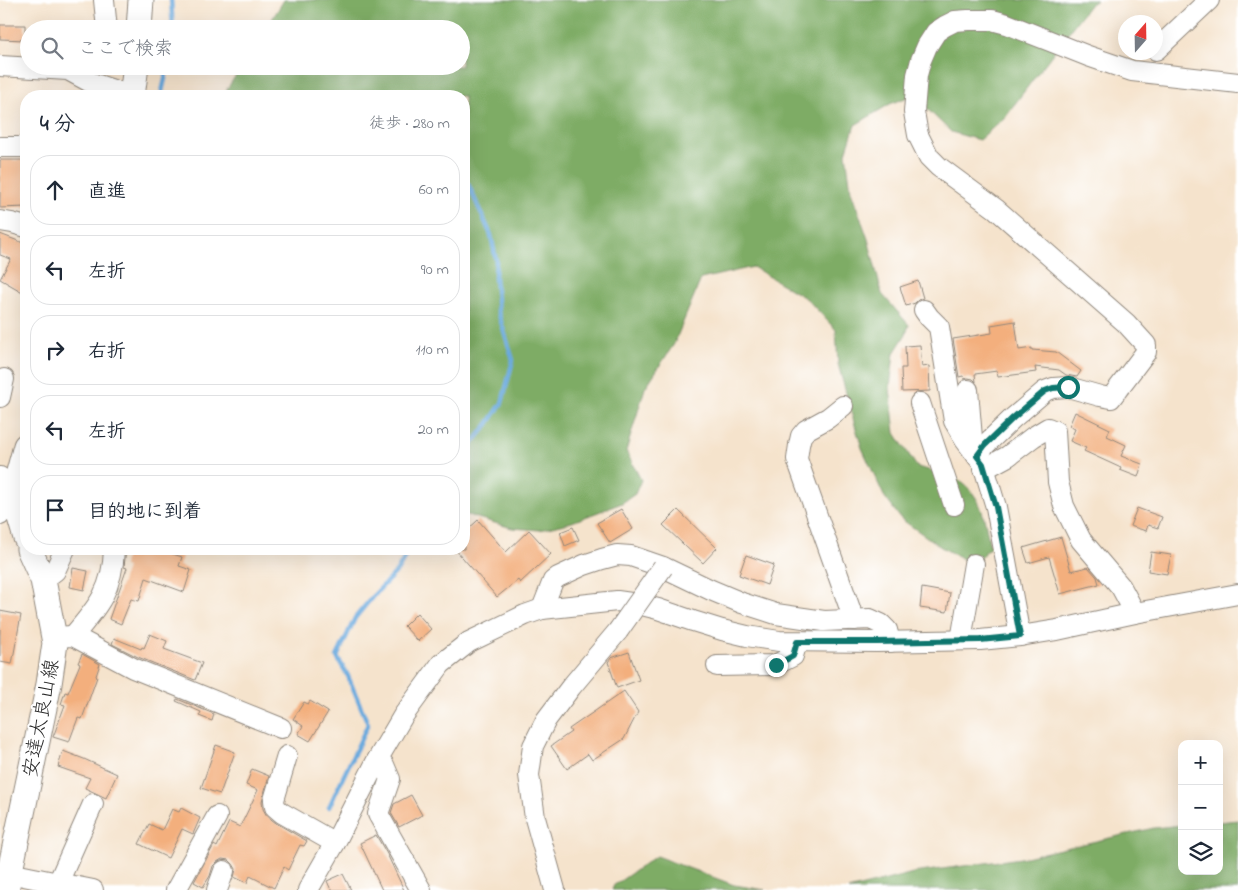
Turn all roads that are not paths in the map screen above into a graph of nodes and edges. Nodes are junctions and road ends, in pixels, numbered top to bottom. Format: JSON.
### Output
{"nodes":[{"id":1,"x":104,"y":0,"type":"edge"},
{"id":2,"x":141,"y":0,"type":"edge"},
{"id":3,"x":1209,"y":0,"type":"edge"},
{"id":4,"x":106,"y":20,"type":"edge"},
{"id":5,"x":140,"y":20,"type":"edge"},
{"id":6,"x":1163,"y":43,"type":"edge"},
{"id":7,"x":1137,"y":60,"type":"edge"},
{"id":8,"x":0,"y":66,"type":"edge"},
{"id":9,"x":20,"y":67,"type":"edge"},
{"id":10,"x":1124,"y":68,"type":"junction"},
{"id":11,"x":78,"y":75,"type":"edge"},
{"id":12,"x":135,"y":75,"type":"edge"},
{"id":13,"x":1238,"y":83,"type":"edge"},
{"id":14,"x":115,"y":90,"type":"edge"},
{"id":15,"x":133,"y":90,"type":"edge"},
{"id":16,"x":0,"y":147,"type":"edge"},
{"id":17,"x":20,"y":147,"type":"edge"},
{"id":18,"x":0,"y":221,"type":"edge"},
{"id":19,"x":20,"y":225,"type":"edge"},
{"id":20,"x":924,"y":310,"type":"dead end"},
{"id":21,"x":968,"y":390,"type":"dead end"},
{"id":22,"x":920,"y":403,"type":"dead end"},
{"id":23,"x":844,"y":406,"type":"dead end"},
{"id":24,"x":953,"y":417,"type":"junction"},
{"id":25,"x":931,"y":436,"type":"junction"},
{"id":26,"x":978,"y":458,"type":"junction"},
{"id":27,"x":20,"y":459,"type":"edge"},
{"id":28,"x":4,"y":495,"type":"edge"},
{"id":29,"x":954,"y":505,"type":"dead end"},
{"id":30,"x":20,"y":526,"type":"edge"},
{"id":31,"x":32,"y":555,"type":"edge"},
{"id":32,"x":62,"y":555,"type":"edge"},
{"id":33,"x":114,"y":555,"type":"edge"},
{"id":34,"x":974,"y":564,"type":"dead end"},
{"id":35,"x":663,"y":567,"type":"junction"},
{"id":36,"x":43,"y":580,"type":"junction"},
{"id":37,"x":1238,"y":594,"type":"edge"},
{"id":38,"x":542,"y":609,"type":"junction"},
{"id":39,"x":1135,"y":613,"type":"junction"},
{"id":40,"x":854,"y":620,"type":"junction"},
{"id":41,"x":63,"y":636,"type":"junction"},
{"id":42,"x":1020,"y":636,"type":"junction"},
{"id":43,"x":961,"y":640,"type":"junction"},
{"id":44,"x":797,"y":642,"type":"junction"},
{"id":45,"x":890,"y":642,"type":"junction"},
{"id":46,"x":717,"y":666,"type":"dead end"},
{"id":47,"x":281,"y":728,"type":"dead end"},
{"id":48,"x":287,"y":756,"type":"dead end"},
{"id":49,"x":378,"y":759,"type":"junction"},
{"id":50,"x":93,"y":804,"type":"dead end"},
{"id":51,"x":218,"y":816,"type":"dead end"},
{"id":52,"x":335,"y":843,"type":"junction"},
{"id":53,"x":224,"y":871,"type":"dead end"},
{"id":54,"x":7,"y":882,"type":"edge"},
{"id":55,"x":58,"y":883,"type":"junction"},
{"id":56,"x":93,"y":890,"type":"edge"},
{"id":57,"x":176,"y":890,"type":"edge"},
{"id":58,"x":218,"y":890,"type":"edge"},
{"id":59,"x":308,"y":890,"type":"edge"},
{"id":60,"x":420,"y":890,"type":"edge"},
{"id":61,"x":555,"y":890,"type":"edge"}],
"edges":[{"from":1,"to":4,"type":"street"},
{"from":2,"to":5,"type":"main road"},
{"from":3,"to":6,"type":"street"},
{"from":7,"to":10,"type":"street"},
{"from":8,"to":9,"type":"street"},
{"from":10,"to":13,"type":"street"},
{"from":10,"to":26,"type":"street"},
{"from":11,"to":14,"type":"street"},
{"from":12,"to":15,"type":"main road"},
{"from":16,"to":17,"type":"street"},
{"from":18,"to":19,"type":"street"},
{"from":20,"to":24,"type":"street"},
{"from":21,"to":26,"type":"street"},
{"from":22,"to":25,"type":"street"},
{"from":23,"to":40,"type":"street"},
{"from":24,"to":25,"type":"street"},
{"from":24,"to":26,"type":"street"},
{"from":25,"to":29,"type":"street"},
{"from":26,"to":39,"type":"street"},
{"from":26,"to":42,"type":"street"},
{"from":27,"to":28,"type":"main road"},
{"from":28,"to":30,"type":"main road"},
{"from":31,"to":36,"type":"main road","name":"安達太良山線"},
{"from":32,"to":36,"type":"street"},
{"from":33,"to":41,"type":"street"},
{"from":34,"to":43,"type":"street"},
{"from":35,"to":38,"type":"street"},
{"from":35,"to":40,"type":"street"},
{"from":35,"to":61,"type":"street","bridge":true},
{"from":36,"to":41,"type":"main road","name":"安達太良山線"},
{"from":37,"to":39,"type":"street"},
{"from":38,"to":44,"type":"street"},
{"from":38,"to":49,"type":"street"},
{"from":39,"to":42,"type":"street"},
{"from":40,"to":45,"type":"street"},
{"from":41,"to":47,"type":"street"},
{"from":41,"to":54,"type":"main road","name":"安達太良山線"},
{"from":42,"to":43,"type":"street"},
{"from":43,"to":45,"type":"street"},
{"from":44,"to":45,"type":"street"},
{"from":44,"to":46,"type":"street"},
{"from":48,"to":52,"type":"street"},
{"from":49,"to":52,"type":"street"},
{"from":49,"to":60,"type":"street"},
{"from":50,"to":55,"type":"street"},
{"from":51,"to":57,"type":"street"},
{"from":52,"to":59,"type":"street"},
{"from":53,"to":58,"type":"street"},
{"from":54,"to":55,"type":"street"},
{"from":55,"to":56,"type":"street"}]}
